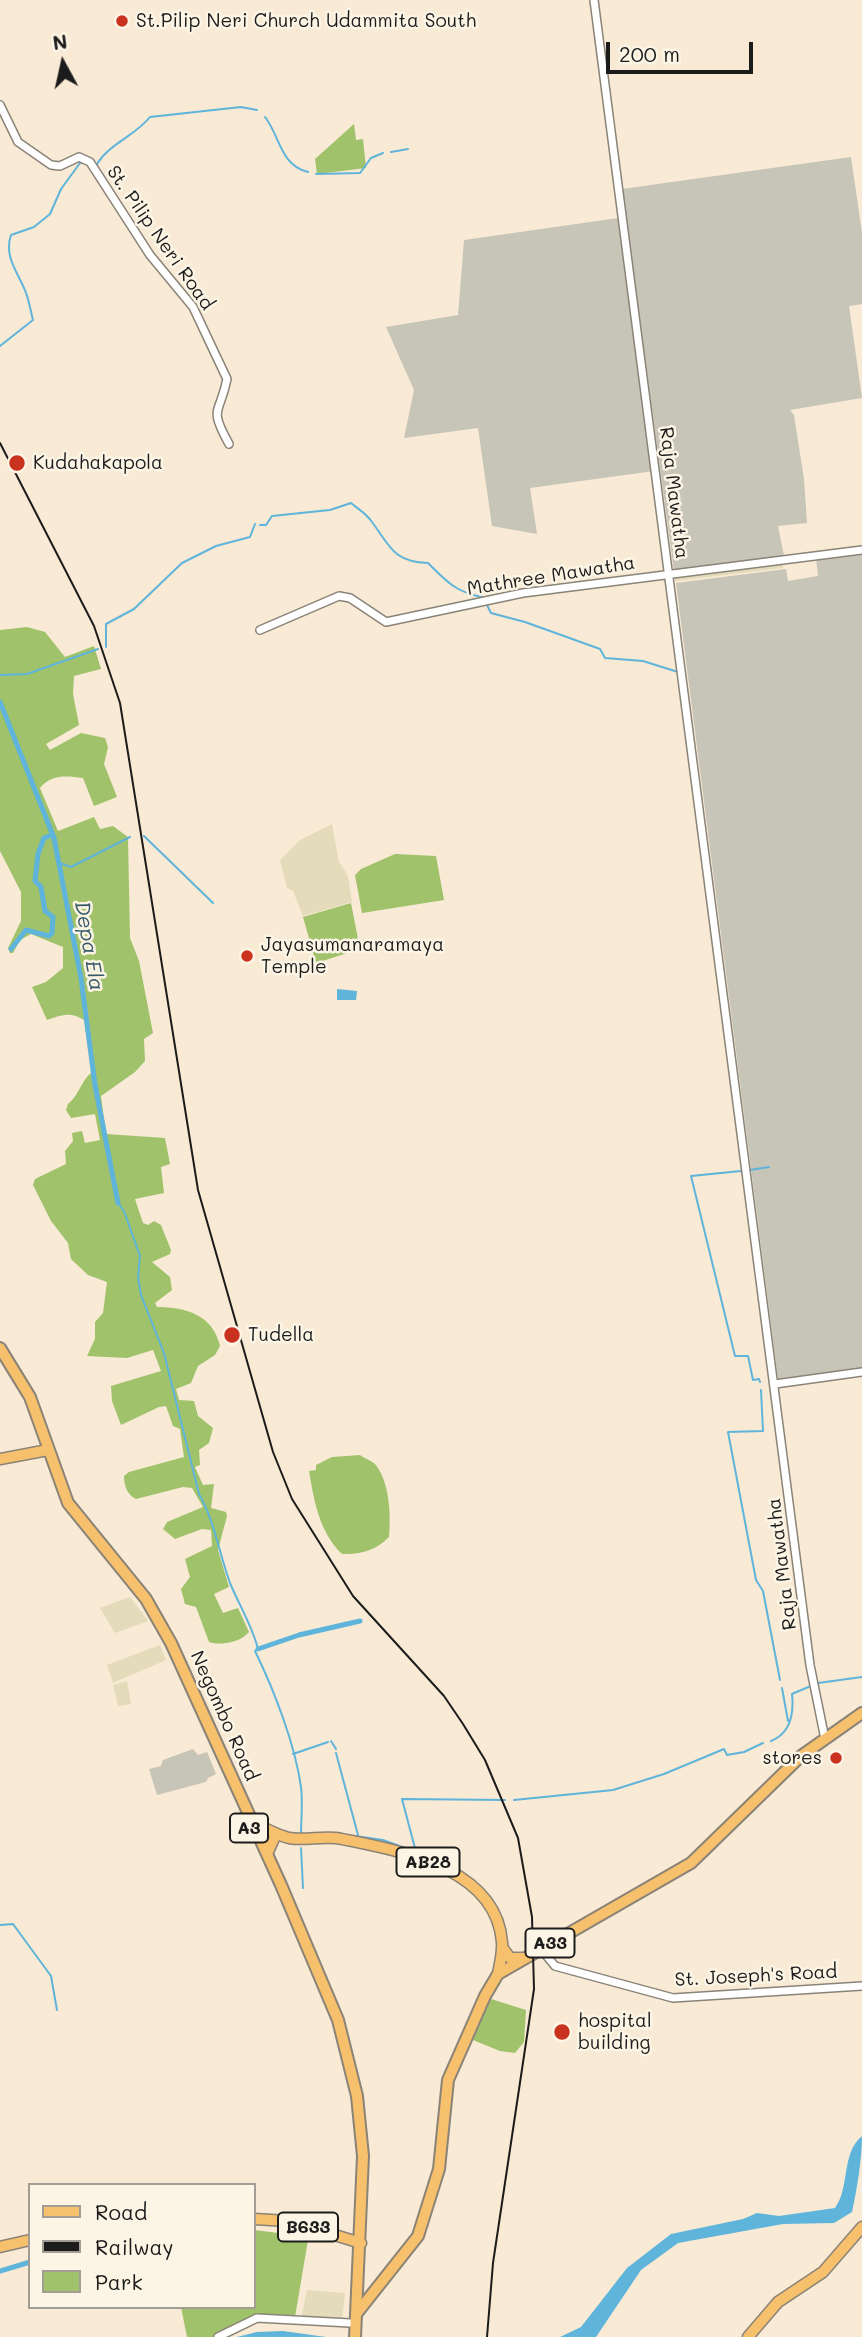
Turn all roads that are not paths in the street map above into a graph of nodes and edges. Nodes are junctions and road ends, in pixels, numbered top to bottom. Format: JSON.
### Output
{"nodes":[{"id":1,"x":594,"y":0,"type":"edge"},
{"id":2,"x":0,"y":105,"type":"edge"},
{"id":3,"x":229,"y":444,"type":"dead end"},
{"id":4,"x":862,"y":550,"type":"edge"},
{"id":5,"x":668,"y":573,"type":"junction"},
{"id":6,"x":260,"y":630,"type":"dead end"},
{"id":7,"x":0,"y":1348,"type":"edge"},
{"id":8,"x":0,"y":1357,"type":"edge"},
{"id":9,"x":862,"y":1372,"type":"edge"},
{"id":10,"x":775,"y":1384,"type":"junction"},
{"id":11,"x":46,"y":1451,"type":"junction"},
{"id":12,"x":0,"y":1459,"type":"edge"},
{"id":13,"x":862,"y":1713,"type":"edge"},
{"id":14,"x":825,"y":1739,"type":"junction"},
{"id":15,"x":263,"y":1833,"type":"junction"},
{"id":16,"x":540,"y":1948,"type":"junction"},
{"id":17,"x":503,"y":1960,"type":"junction"},
{"id":18,"x":862,"y":1986,"type":"edge"},
{"id":19,"x":256,"y":2211,"type":"edge"},
{"id":20,"x":256,"y":2218,"type":"edge"},
{"id":21,"x":862,"y":2227,"type":"edge"},
{"id":22,"x":358,"y":2239,"type":"junction"},
{"id":23,"x":28,"y":2240,"type":"edge"},
{"id":24,"x":0,"y":2247,"type":"edge"},
{"id":25,"x":28,"y":2247,"type":"edge"},
{"id":26,"x":0,"y":2253,"type":"edge"},
{"id":27,"x":359,"y":2272,"type":"junction"},
{"id":28,"x":381,"y":2281,"type":"junction"},
{"id":29,"x":355,"y":2295,"type":"junction"},
{"id":30,"x":353,"y":2328,"type":"edge"},
{"id":31,"x":218,"y":2337,"type":"edge"},
{"id":32,"x":748,"y":2337,"type":"edge"}],
"edges":[{"from":1,"to":5,"type":"street","name":"Raja Mawatha"},
{"from":2,"to":3,"type":"street","name":"St. Pilip Neri Road"},
{"from":4,"to":5,"type":"street","name":"Mathree Mawatha"},
{"from":5,"to":6,"type":"street","name":"Mathree Mawatha"},
{"from":5,"to":10,"type":"street","name":"Raja Mawatha"},
{"from":7,"to":11,"type":"highway","name":"Negombo Road","number":"A3"},
{"from":8,"to":11,"type":"highway","name":"Negombo Road","number":"A3"},
{"from":9,"to":10,"type":"street"},
{"from":10,"to":14,"type":"street","name":"Raja Mawatha"},
{"from":11,"to":12,"type":"main road"},
{"from":11,"to":15,"type":"highway","name":"Negombo Road","number":"A3"},
{"from":13,"to":14,"type":"highway","number":"A33"},
{"from":14,"to":16,"type":"highway","number":"A33"},
{"from":15,"to":17,"type":"main road","number":"AB28"},
{"from":15,"to":22,"type":"highway","name":"Negombo Road","number":"A3"},
{"from":15,"to":22,"type":"highway","name":"Negombo Road","number":"A3"},
{"from":16,"to":17,"type":"highway","number":"A33"},
{"from":16,"to":18,"type":"street","name":"St. Joseph's Road"},
{"from":17,"to":28,"type":"highway","number":"A33"},
{"from":19,"to":22,"type":"main road","number":"B633"},
{"from":20,"to":22,"type":"main road","number":"B633"},
{"from":21,"to":32,"type":"main road"},
{"from":22,"to":27,"type":"highway","name":"Negombo Road","number":"A3"},
{"from":22,"to":29,"type":"highway","name":"Negombo Road","number":"A3"},
{"from":23,"to":24,"type":"main road"},
{"from":25,"to":26,"type":"main road"},
{"from":27,"to":28,"type":"highway"},
{"from":27,"to":29,"type":"highway","name":"Negombo Road","number":"A3"},
{"from":28,"to":29,"type":"highway","number":"A33"},
{"from":28,"to":30,"type":"highway","number":"A33"},
{"from":29,"to":30,"type":"highway","name":"Negombo Road","number":"A3"},
{"from":30,"to":31,"type":"street"}]}
